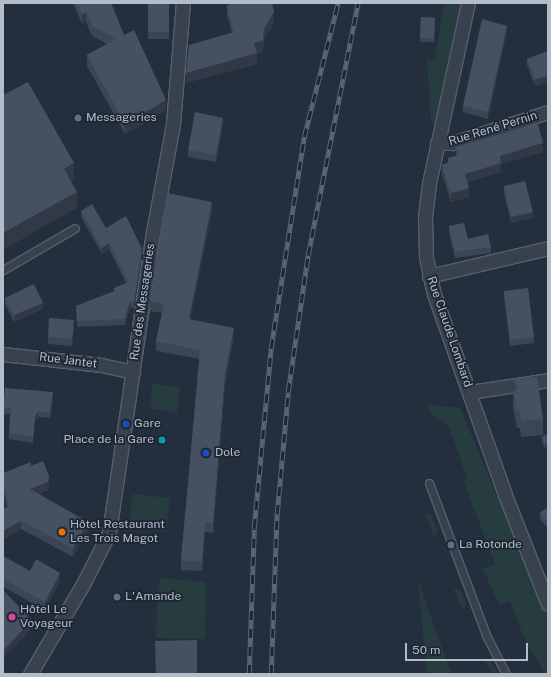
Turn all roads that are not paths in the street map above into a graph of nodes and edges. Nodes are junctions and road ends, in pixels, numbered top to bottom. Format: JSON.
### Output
{"nodes":[{"id":1,"x":182,"y":3,"type":"edge"},
{"id":2,"x":468,"y":3,"type":"edge"},
{"id":3,"x":548,"y":112,"type":"edge"},
{"id":4,"x":437,"y":143,"type":"junction"},
{"id":5,"x":75,"y":228,"type":"dead end"},
{"id":6,"x":548,"y":248,"type":"edge"},
{"id":7,"x":3,"y":270,"type":"edge"},
{"id":8,"x":429,"y":276,"type":"junction"},
{"id":9,"x":3,"y":354,"type":"edge"},
{"id":10,"x":133,"y":372,"type":"junction"},
{"id":11,"x":548,"y":380,"type":"edge"},
{"id":12,"x":470,"y":392,"type":"junction"},
{"id":13,"x":429,"y":482,"type":"dead end"},
{"id":14,"x":548,"y":604,"type":"edge"},
{"id":15,"x":30,"y":674,"type":"edge"},
{"id":16,"x":506,"y":674,"type":"edge"}],
"edges":[{"from":1,"to":10,"type":"street","name":"Rue des Messageries"},
{"from":2,"to":4,"type":"street","name":"Rue Claude Lombard"},
{"from":3,"to":4,"type":"street","name":"Rue René Pernin"},
{"from":4,"to":8,"type":"street","name":"Rue Claude Lombard"},
{"from":5,"to":7,"type":"lane"},
{"from":6,"to":8,"type":"street"},
{"from":8,"to":12,"type":"street","name":"Rue Claude Lombard"},
{"from":9,"to":10,"type":"street","name":"Rue Jantet"},
{"from":10,"to":15,"type":"street","name":"Rue des Messageries"},
{"from":11,"to":12,"type":"street"},
{"from":12,"to":14,"type":"street","name":"Rue Claude Lombard"},
{"from":13,"to":16,"type":"lane"}]}
